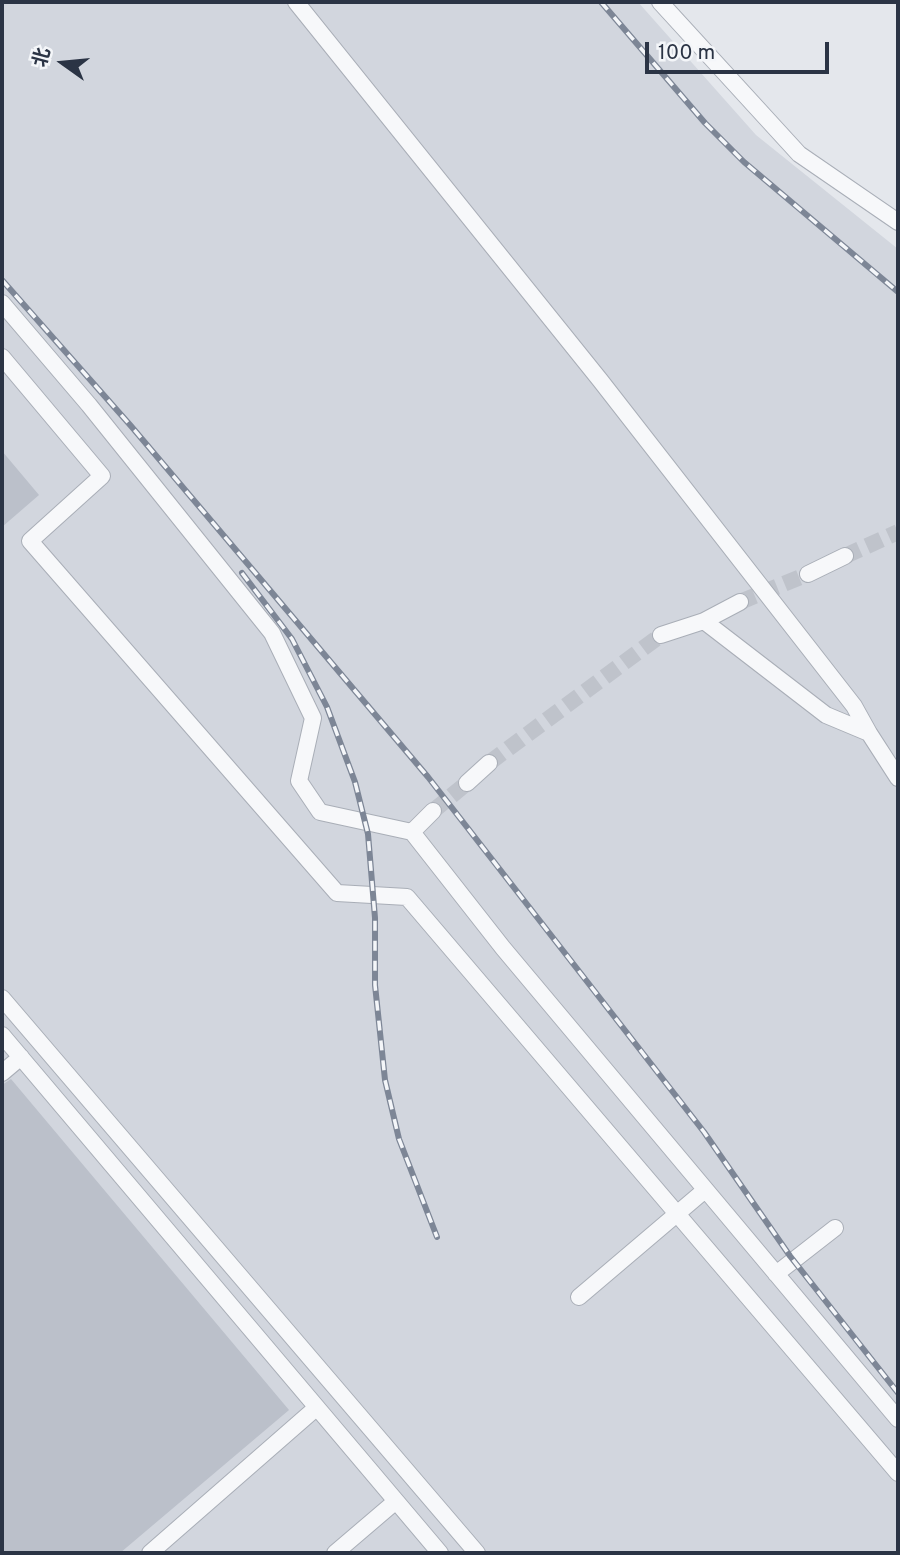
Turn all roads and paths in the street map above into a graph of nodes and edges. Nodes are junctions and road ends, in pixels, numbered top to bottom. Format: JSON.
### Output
{"nodes":[{"id":1,"x":296,"y":2,"type":"edge"},
{"id":2,"x":660,"y":2,"type":"edge"},
{"id":3,"x":898,"y":222,"type":"edge"},
{"id":4,"x":2,"y":303,"type":"edge"},
{"id":5,"x":2,"y":357,"type":"edge"},
{"id":6,"x":845,"y":556,"type":"tunnel mouth"},
{"id":7,"x":808,"y":574,"type":"tunnel mouth"},
{"id":8,"x":740,"y":601,"type":"tunnel mouth"},
{"id":9,"x":704,"y":621,"type":"junction"},
{"id":10,"x":661,"y":635,"type":"tunnel mouth"},
{"id":11,"x":869,"y":733,"type":"junction"},
{"id":12,"x":489,"y":763,"type":"tunnel mouth"},
{"id":13,"x":898,"y":778,"type":"edge"},
{"id":14,"x":467,"y":783,"type":"tunnel mouth"},
{"id":15,"x":433,"y":811,"type":"tunnel mouth"},
{"id":16,"x":412,"y":832,"type":"junction"},
{"id":17,"x":2,"y":998,"type":"edge"},
{"id":18,"x":2,"y":1035,"type":"edge"},
{"id":19,"x":20,"y":1057,"type":"junction"},
{"id":20,"x":2,"y":1073,"type":"edge"},
{"id":21,"x":705,"y":1190,"type":"junction"},
{"id":22,"x":677,"y":1214,"type":"junction"},
{"id":23,"x":835,"y":1228,"type":"dead end"},
{"id":24,"x":776,"y":1274,"type":"junction"},
{"id":25,"x":579,"y":1297,"type":"dead end"},
{"id":26,"x":316,"y":1408,"type":"junction"},
{"id":27,"x":898,"y":1419,"type":"edge"},
{"id":28,"x":898,"y":1473,"type":"edge"},
{"id":29,"x":396,"y":1501,"type":"junction"},
{"id":30,"x":150,"y":1553,"type":"edge"},
{"id":31,"x":335,"y":1553,"type":"edge"},
{"id":32,"x":440,"y":1553,"type":"edge"},
{"id":33,"x":477,"y":1553,"type":"edge"}],
"edges":[{"from":1,"to":11,"type":"street"},
{"from":2,"to":3,"type":"street"},
{"from":4,"to":16,"type":"street"},
{"from":5,"to":22,"type":"street"},
{"from":6,"to":7,"type":"street"},
{"from":8,"to":9,"type":"street"},
{"from":9,"to":10,"type":"street"},
{"from":9,"to":11,"type":"street"},
{"from":11,"to":13,"type":"street"},
{"from":12,"to":14,"type":"street"},
{"from":15,"to":16,"type":"street"},
{"from":16,"to":21,"type":"street"},
{"from":17,"to":33,"type":"street"},
{"from":18,"to":19,"type":"street"},
{"from":19,"to":20,"type":"street"},
{"from":19,"to":26,"type":"street"},
{"from":21,"to":22,"type":"street"},
{"from":21,"to":24,"type":"street"},
{"from":22,"to":25,"type":"street"},
{"from":22,"to":28,"type":"street"},
{"from":23,"to":24,"type":"street"},
{"from":24,"to":27,"type":"street"},
{"from":26,"to":29,"type":"street"},
{"from":26,"to":30,"type":"street"},
{"from":29,"to":31,"type":"street"},
{"from":29,"to":32,"type":"street"}]}
